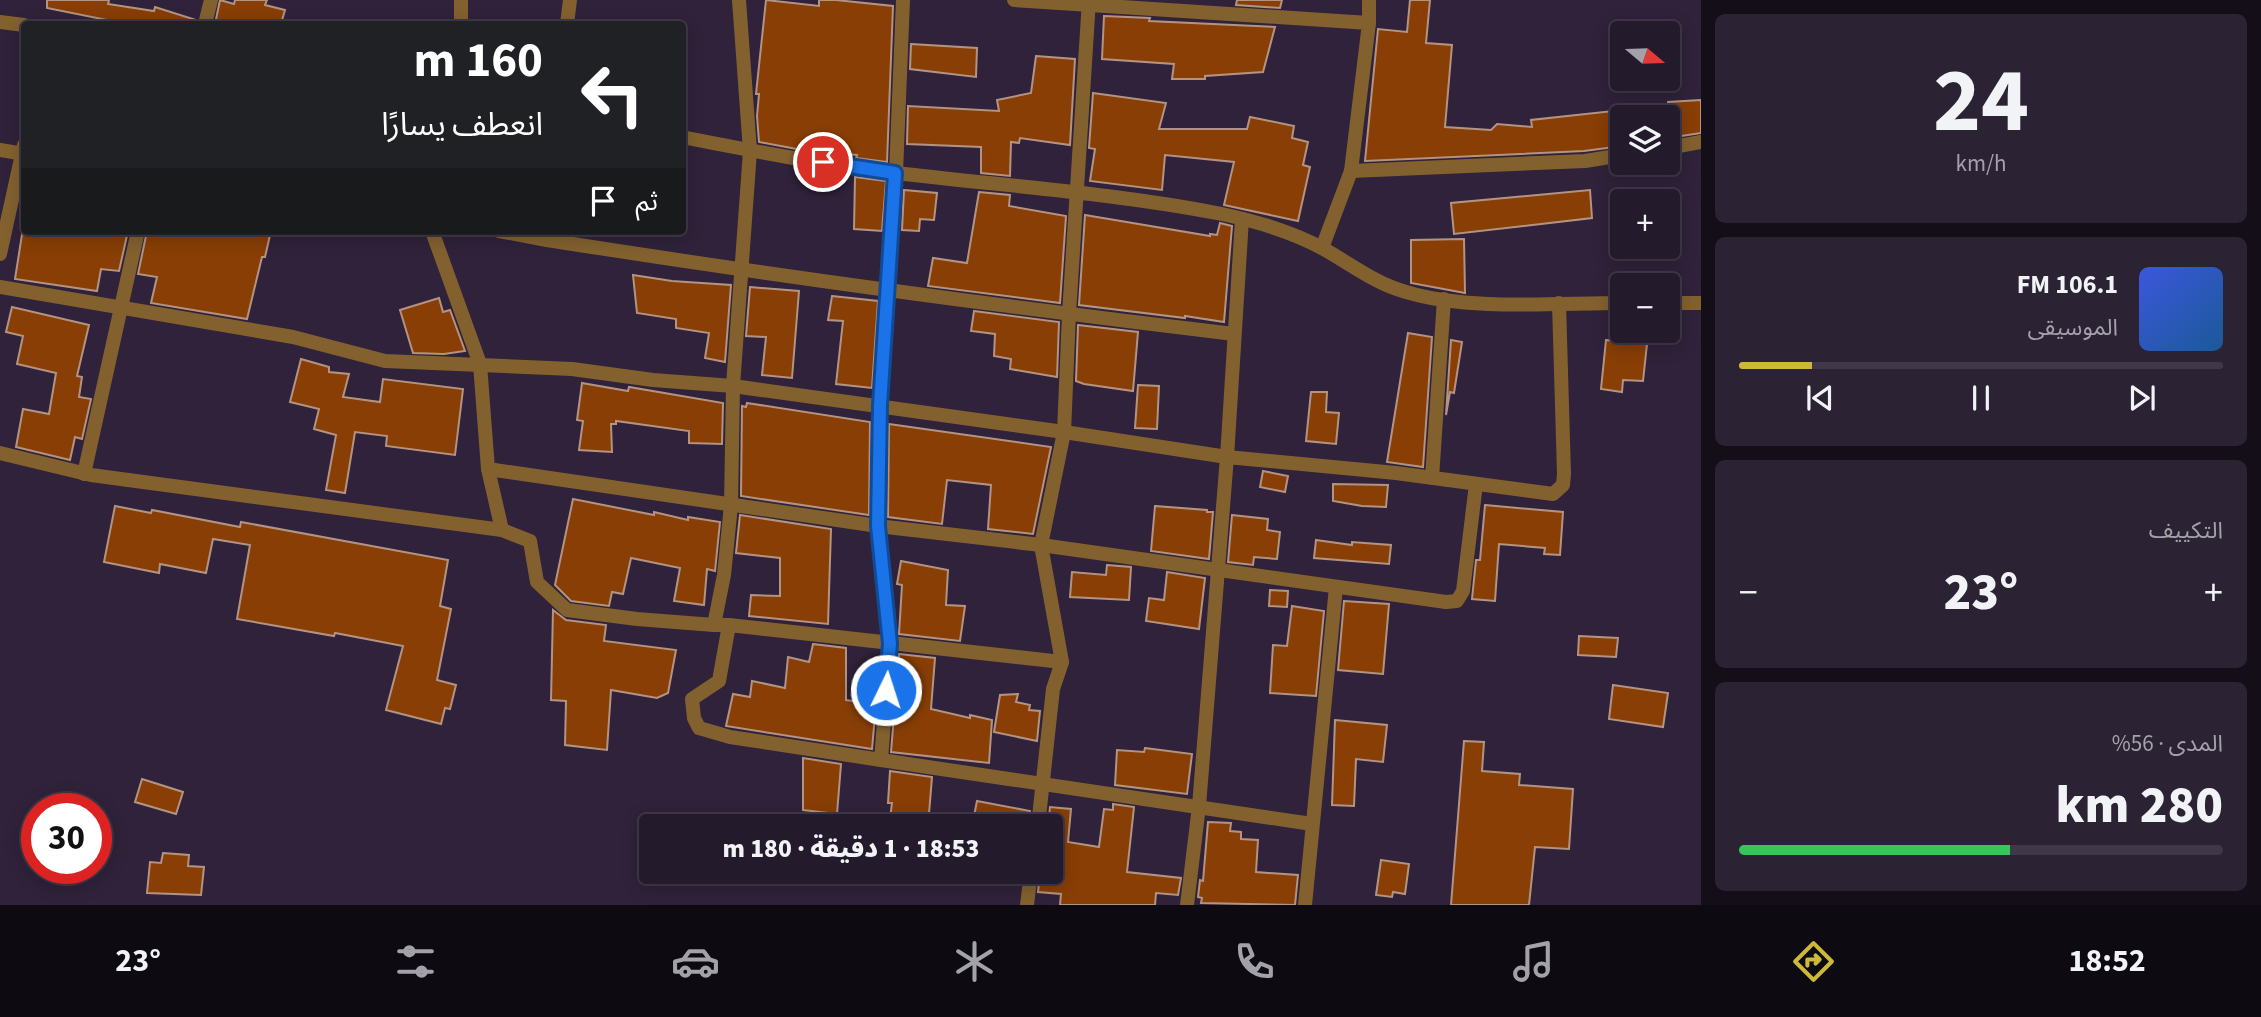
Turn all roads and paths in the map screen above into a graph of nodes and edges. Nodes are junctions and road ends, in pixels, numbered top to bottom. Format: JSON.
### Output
{"nodes":[{"id":1,"x":211,"y":0,"type":"edge"},
{"id":2,"x":461,"y":0,"type":"edge"},
{"id":3,"x":570,"y":0,"type":"edge"},
{"id":4,"x":739,"y":0,"type":"edge"},
{"id":5,"x":903,"y":0,"type":"edge"},
{"id":6,"x":1014,"y":0,"type":"edge"},
{"id":7,"x":1369,"y":0,"type":"edge"},
{"id":8,"x":1089,"y":3,"type":"edge"},
{"id":9,"x":206,"y":21,"type":"edge"},
{"id":10,"x":461,"y":21,"type":"edge"},
{"id":11,"x":568,"y":21,"type":"edge"},
{"id":12,"x":0,"y":22,"type":"edge"},
{"id":13,"x":1369,"y":23,"type":"junction"},
{"id":14,"x":21,"y":25,"type":"edge"},
{"id":15,"x":686,"y":138,"type":"edge"},
{"id":16,"x":1701,"y":142,"type":"edge"},
{"id":17,"x":1680,"y":146,"type":"edge"},
{"id":18,"x":0,"y":150,"type":"edge"},
{"id":19,"x":750,"y":150,"type":"junction"},
{"id":20,"x":21,"y":151,"type":"edge"},
{"id":21,"x":1610,"y":157,"type":"edge"},
{"id":22,"x":21,"y":164,"type":"edge"},
{"id":23,"x":1351,"y":171,"type":"junction"},
{"id":24,"x":895,"y":173,"type":"junction"},
{"id":25,"x":1077,"y":192,"type":"junction"},
{"id":26,"x":1242,"y":219,"type":"junction"},
{"id":27,"x":137,"y":235,"type":"edge"},
{"id":28,"x":433,"y":235,"type":"edge"},
{"id":29,"x":547,"y":236,"type":"edge"},
{"id":30,"x":1322,"y":248,"type":"junction"},
{"id":31,"x":0,"y":254,"type":"edge"},
{"id":32,"x":740,"y":271,"type":"junction"},
{"id":33,"x":0,"y":287,"type":"edge"},
{"id":34,"x":888,"y":288,"type":"junction"},
{"id":35,"x":1444,"y":299,"type":"junction"},
{"id":36,"x":1559,"y":303,"type":"junction"},
{"id":37,"x":1610,"y":303,"type":"edge"},
{"id":38,"x":1680,"y":303,"type":"edge"},
{"id":39,"x":1701,"y":303,"type":"edge"},
{"id":40,"x":120,"y":308,"type":"junction"},
{"id":41,"x":1069,"y":314,"type":"junction"},
{"id":42,"x":1234,"y":334,"type":"junction"},
{"id":43,"x":480,"y":364,"type":"junction"},
{"id":44,"x":733,"y":386,"type":"junction"},
{"id":45,"x":880,"y":405,"type":"junction"},
{"id":46,"x":1064,"y":432,"type":"junction"},
{"id":47,"x":0,"y":453,"type":"edge"},
{"id":48,"x":1227,"y":457,"type":"junction"},
{"id":49,"x":488,"y":469,"type":"junction"},
{"id":50,"x":84,"y":474,"type":"junction"},
{"id":51,"x":1432,"y":478,"type":"junction"},
{"id":52,"x":1476,"y":484,"type":"junction"},
{"id":53,"x":731,"y":505,"type":"junction"},
{"id":54,"x":878,"y":526,"type":"junction"},
{"id":55,"x":502,"y":530,"type":"junction"},
{"id":56,"x":1041,"y":545,"type":"junction"},
{"id":57,"x":1217,"y":570,"type":"junction"},
{"id":58,"x":1336,"y":587,"type":"junction"},
{"id":59,"x":714,"y":625,"type":"junction"},
{"id":60,"x":729,"y":625,"type":"junction"},
{"id":61,"x":890,"y":644,"type":"junction"},
{"id":62,"x":1062,"y":662,"type":"junction"},
{"id":63,"x":881,"y":760,"type":"junction"},
{"id":64,"x":1043,"y":786,"type":"junction"},
{"id":65,"x":1199,"y":806,"type":"junction"},
{"id":66,"x":1040,"y":814,"type":"edge"},
{"id":67,"x":1312,"y":824,"type":"junction"},
{"id":68,"x":1030,"y":884,"type":"edge"},
{"id":69,"x":1027,"y":905,"type":"edge"},
{"id":70,"x":1187,"y":905,"type":"edge"},
{"id":71,"x":1305,"y":905,"type":"edge"}],
"edges":[{"from":1,"to":9,"type":"street"},
{"from":2,"to":10,"type":"street"},
{"from":3,"to":11,"type":"street"},
{"from":4,"to":19,"type":"street"},
{"from":5,"to":24,"type":"street"},
{"from":6,"to":8,"type":"street"},
{"from":7,"to":13,"type":"street"},
{"from":8,"to":13,"type":"street"},
{"from":8,"to":25,"type":"street"},
{"from":12,"to":14,"type":"street"},
{"from":13,"to":23,"type":"street"},
{"from":15,"to":19,"type":"street"},
{"from":16,"to":17,"type":"street"},
{"from":18,"to":20,"type":"street"},
{"from":19,"to":24,"type":"street"},
{"from":19,"to":32,"type":"street"},
{"from":21,"to":23,"type":"street"},
{"from":22,"to":31,"type":"street"},
{"from":23,"to":30,"type":"street"},
{"from":24,"to":25,"type":"street"},
{"from":24,"to":34,"type":"street"},
{"from":25,"to":26,"type":"street"},
{"from":25,"to":41,"type":"street"},
{"from":26,"to":30,"type":"street"},
{"from":26,"to":42,"type":"street"},
{"from":27,"to":40,"type":"street"},
{"from":28,"to":43,"type":"street"},
{"from":29,"to":32,"type":"street"},
{"from":30,"to":35,"type":"street"},
{"from":32,"to":34,"type":"street"},
{"from":32,"to":44,"type":"street"},
{"from":33,"to":40,"type":"street"},
{"from":34,"to":41,"type":"street"},
{"from":34,"to":45,"type":"street"},
{"from":35,"to":36,"type":"street"},
{"from":35,"to":51,"type":"street"},
{"from":36,"to":37,"type":"street"},
{"from":36,"to":52,"type":"street"},
{"from":38,"to":39,"type":"street"},
{"from":40,"to":43,"type":"street"},
{"from":40,"to":50,"type":"street"},
{"from":41,"to":42,"type":"street"},
{"from":41,"to":46,"type":"street"},
{"from":42,"to":48,"type":"street"},
{"from":43,"to":44,"type":"street"},
{"from":43,"to":49,"type":"street"},
{"from":44,"to":45,"type":"street"},
{"from":44,"to":53,"type":"street"},
{"from":45,"to":46,"type":"street"},
{"from":45,"to":54,"type":"street"},
{"from":46,"to":48,"type":"street"},
{"from":46,"to":56,"type":"street"},
{"from":47,"to":50,"type":"street"},
{"from":48,"to":51,"type":"street"},
{"from":48,"to":57,"type":"street"},
{"from":49,"to":53,"type":"street"},
{"from":49,"to":55,"type":"street"},
{"from":50,"to":55,"type":"street"},
{"from":51,"to":52,"type":"street"},
{"from":52,"to":58,"type":"street"},
{"from":53,"to":54,"type":"street"},
{"from":53,"to":59,"type":"street"},
{"from":54,"to":56,"type":"street"},
{"from":54,"to":61,"type":"street"},
{"from":55,"to":59,"type":"street"},
{"from":56,"to":57,"type":"street"},
{"from":56,"to":62,"type":"street"},
{"from":57,"to":58,"type":"street"},
{"from":57,"to":65,"type":"street"},
{"from":58,"to":67,"type":"street"},
{"from":59,"to":60,"type":"street"},
{"from":60,"to":61,"type":"street"},
{"from":60,"to":63,"type":"street"},
{"from":61,"to":62,"type":"street"},
{"from":61,"to":63,"type":"street"},
{"from":62,"to":64,"type":"street"},
{"from":63,"to":64,"type":"street"},
{"from":64,"to":65,"type":"street"},
{"from":64,"to":66,"type":"street"},
{"from":65,"to":67,"type":"street"},
{"from":65,"to":70,"type":"street"},
{"from":67,"to":71,"type":"street"},
{"from":68,"to":69,"type":"street"}]}
